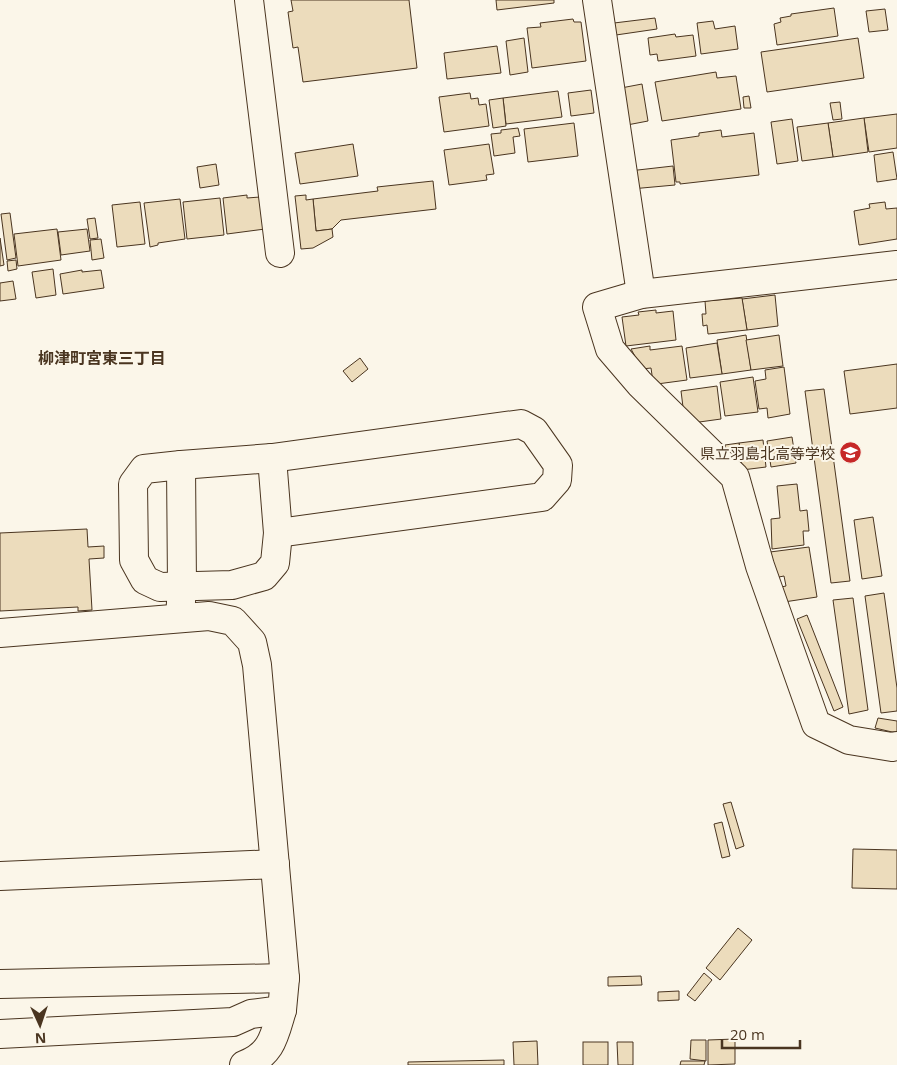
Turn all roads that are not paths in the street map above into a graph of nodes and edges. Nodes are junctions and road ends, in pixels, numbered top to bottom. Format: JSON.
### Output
{"nodes":[{"id":1,"x":248,"y":0,"type":"edge"},
{"id":2,"x":597,"y":0,"type":"edge"},
{"id":3,"x":280,"y":253,"type":"dead end"},
{"id":4,"x":897,"y":265,"type":"edge"},
{"id":5,"x":641,"y":294,"type":"junction"},
{"id":6,"x":272,"y":458,"type":"junction"},
{"id":7,"x":181,"y":464,"type":"junction"},
{"id":8,"x":278,"y":533,"type":"junction"},
{"id":9,"x":182,"y":586,"type":"junction"},
{"id":10,"x":180,"y":618,"type":"junction"},
{"id":11,"x":0,"y":633,"type":"edge"},
{"id":12,"x":897,"y":746,"type":"edge"},
{"id":13,"x":275,"y":864,"type":"junction"},
{"id":14,"x":0,"y":876,"type":"edge"},
{"id":15,"x":285,"y":978,"type":"junction"},
{"id":16,"x":0,"y":984,"type":"edge"},
{"id":17,"x":282,"y":1010,"type":"junction"},
{"id":18,"x":0,"y":1034,"type":"edge"},
{"id":19,"x":244,"y":1065,"type":"edge"}],
"edges":[{"from":1,"to":3,"type":"street"},
{"from":2,"to":5,"type":"street"},
{"from":4,"to":5,"type":"street"},
{"from":5,"to":12,"type":"street"},
{"from":6,"to":7,"type":"street"},
{"from":6,"to":8,"type":"street"},
{"from":6,"to":8,"type":"street"},
{"from":7,"to":9,"type":"street"},
{"from":7,"to":9,"type":"street"},
{"from":8,"to":9,"type":"street"},
{"from":9,"to":10,"type":"street"},
{"from":10,"to":11,"type":"street"},
{"from":10,"to":13,"type":"street"},
{"from":13,"to":14,"type":"street"},
{"from":13,"to":15,"type":"street"},
{"from":15,"to":16,"type":"street"},
{"from":15,"to":17,"type":"street"},
{"from":17,"to":18,"type":"street"},
{"from":17,"to":19,"type":"street"}]}
